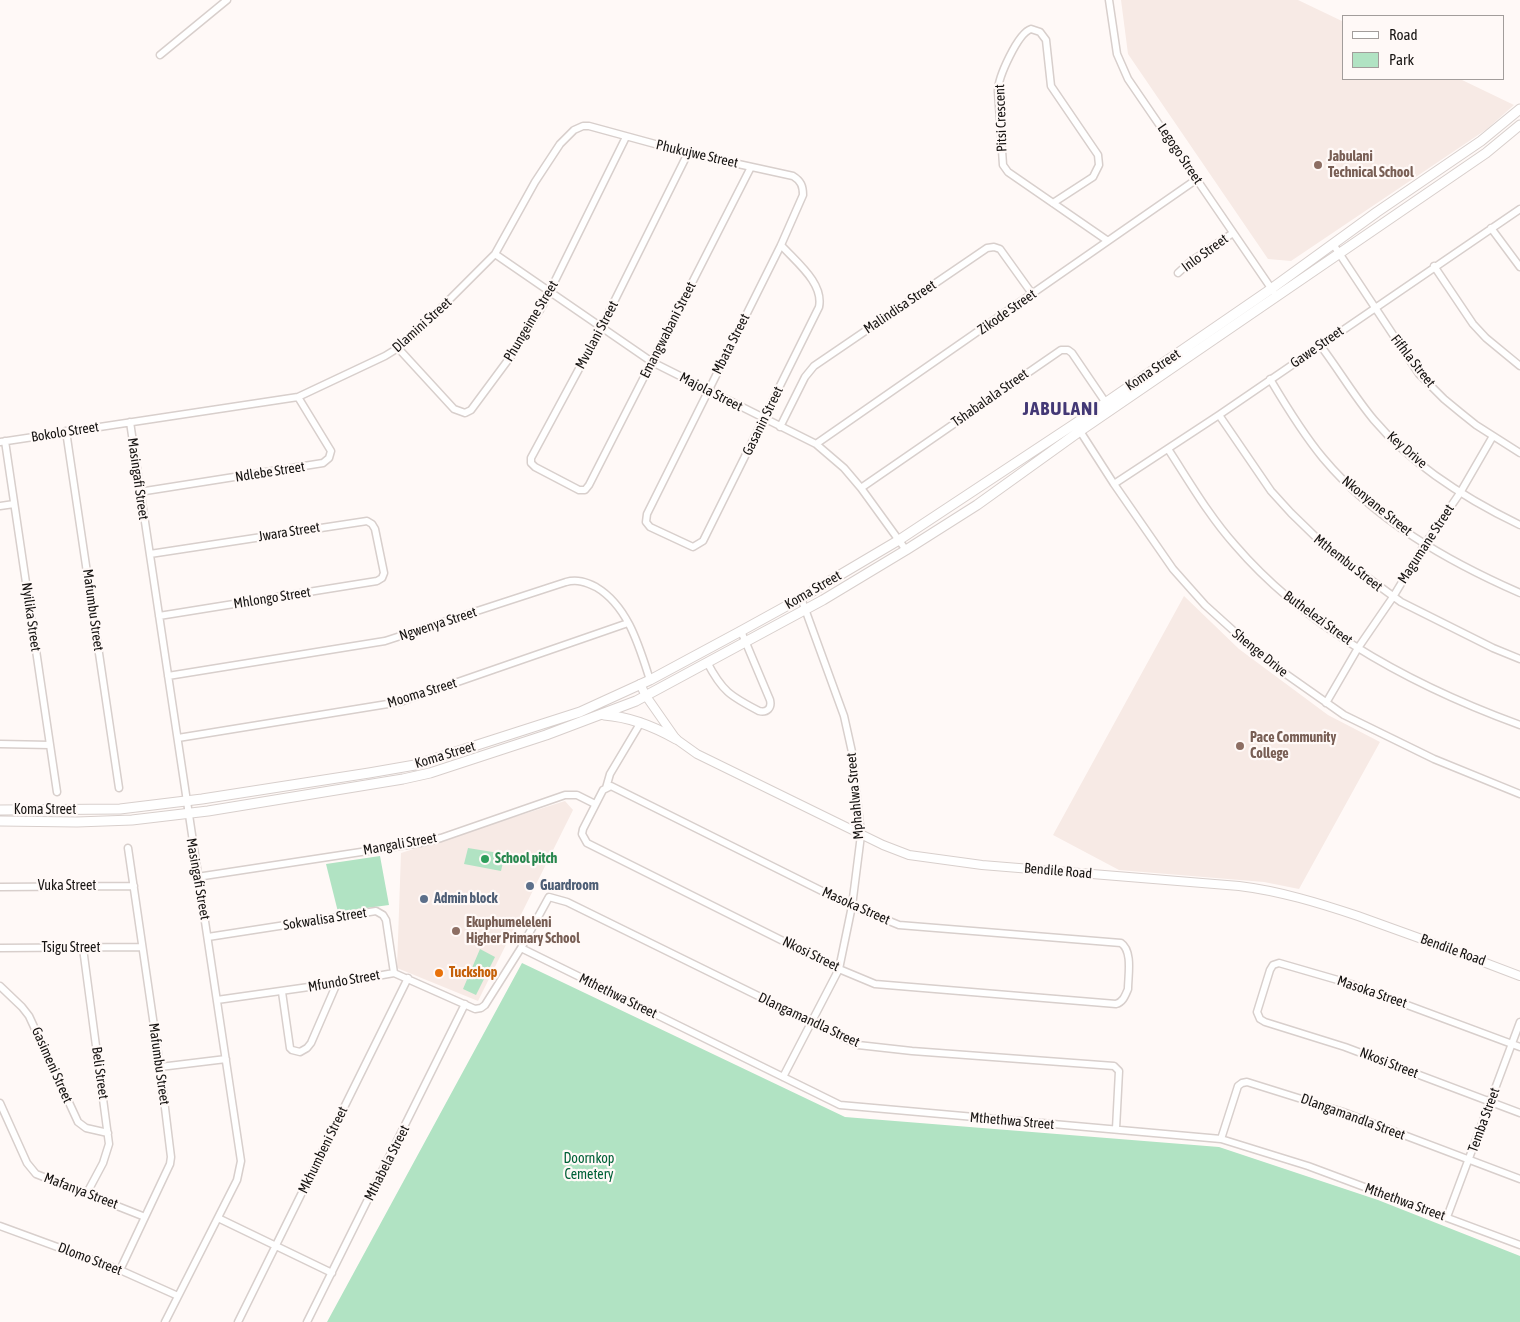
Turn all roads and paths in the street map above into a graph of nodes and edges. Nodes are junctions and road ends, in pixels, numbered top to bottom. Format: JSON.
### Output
{"nodes":[{"id":1,"x":227,"y":0,"type":"edge"},
{"id":2,"x":1109,"y":0,"type":"edge"},
{"id":3,"x":160,"y":55,"type":"dead end"},
{"id":4,"x":1520,"y":109,"type":"edge"},
{"id":5,"x":1520,"y":125,"type":"edge"},
{"id":6,"x":579,"y":128,"type":"joint"},
{"id":7,"x":626,"y":136,"type":"junction"},
{"id":8,"x":688,"y":153,"type":"junction"},
{"id":9,"x":751,"y":167,"type":"junction"},
{"id":10,"x":1197,"y":179,"type":"junction"},
{"id":11,"x":803,"y":195,"type":"joint"},
{"id":12,"x":1053,"y":203,"type":"junction"},
{"id":13,"x":1520,"y":209,"type":"edge"},
{"id":14,"x":1491,"y":228,"type":"junction"},
{"id":15,"x":1233,"y":233,"type":"junction"},
{"id":16,"x":1108,"y":241,"type":"junction"},
{"id":17,"x":1333,"y":244,"type":"junction"},
{"id":18,"x":781,"y":245,"type":"junction"},
{"id":19,"x":495,"y":254,"type":"junction"},
{"id":20,"x":1338,"y":254,"type":"junction"},
{"id":21,"x":1434,"y":266,"type":"junction"},
{"id":22,"x":1520,"y":267,"type":"edge"},
{"id":23,"x":1178,"y":273,"type":"dead end"},
{"id":24,"x":1272,"y":289,"type":"junction"},
{"id":25,"x":550,"y":292,"type":"junction"},
{"id":26,"x":1033,"y":294,"type":"junction"},
{"id":27,"x":1277,"y":297,"type":"junction"},
{"id":28,"x":1374,"y":308,"type":"junction"},
{"id":29,"x":602,"y":328,"type":"junction"},
{"id":30,"x":1320,"y":345,"type":"junction"},
{"id":31,"x":398,"y":348,"type":"junction"},
{"id":32,"x":652,"y":362,"type":"junction"},
{"id":33,"x":1520,"y":366,"type":"edge"},
{"id":34,"x":1270,"y":379,"type":"junction"},
{"id":35,"x":708,"y":390,"type":"junction"},
{"id":36,"x":298,"y":397,"type":"junction"},
{"id":37,"x":1106,"y":403,"type":"junction"},
{"id":38,"x":1219,"y":415,"type":"junction"},
{"id":39,"x":764,"y":418,"type":"junction"},
{"id":40,"x":130,"y":422,"type":"junction"},
{"id":41,"x":780,"y":427,"type":"junction"},
{"id":42,"x":1078,"y":427,"type":"junction"},
{"id":43,"x":66,"y":431,"type":"junction"},
{"id":44,"x":1493,"y":436,"type":"junction"},
{"id":45,"x":3,"y":442,"type":"edge"},
{"id":46,"x":816,"y":444,"type":"junction"},
{"id":47,"x":1168,"y":449,"type":"junction"},
{"id":48,"x":1520,"y":453,"type":"edge"},
{"id":49,"x":1114,"y":484,"type":"junction"},
{"id":50,"x":861,"y":488,"type":"junction"},
{"id":51,"x":583,"y":491,"type":"joint"},
{"id":52,"x":139,"y":492,"type":"junction"},
{"id":53,"x":1460,"y":493,"type":"junction"},
{"id":54,"x":14,"y":504,"type":"junction"},
{"id":55,"x":0,"y":506,"type":"edge"},
{"id":56,"x":646,"y":520,"type":"joint"},
{"id":57,"x":1520,"y":525,"type":"edge"},
{"id":58,"x":899,"y":540,"type":"junction"},
{"id":59,"x":1424,"y":544,"type":"junction"},
{"id":60,"x":906,"y":550,"type":"junction"},
{"id":61,"x":150,"y":554,"type":"junction"},
{"id":62,"x":383,"y":577,"type":"joint"},
{"id":63,"x":1520,"y":593,"type":"edge"},
{"id":64,"x":1393,"y":597,"type":"junction"},
{"id":65,"x":801,"y":598,"type":"junction"},
{"id":66,"x":807,"y":609,"type":"junction"},
{"id":67,"x":159,"y":616,"type":"junction"},
{"id":68,"x":628,"y":623,"type":"junction"},
{"id":69,"x":740,"y":631,"type":"junction"},
{"id":70,"x":745,"y":642,"type":"junction"},
{"id":71,"x":1358,"y":648,"type":"junction"},
{"id":72,"x":1520,"y":659,"type":"edge"},
{"id":73,"x":707,"y":662,"type":"junction"},
{"id":74,"x":168,"y":676,"type":"junction"},
{"id":75,"x":650,"y":680,"type":"junction"},
{"id":76,"x":640,"y":684,"type":"junction"},
{"id":77,"x":646,"y":696,"type":"junction"},
{"id":78,"x":1326,"y":703,"type":"junction"},
{"id":79,"x":599,"y":715,"type":"junction"},
{"id":80,"x":641,"y":722,"type":"junction"},
{"id":81,"x":1520,"y":725,"type":"edge"},
{"id":82,"x":178,"y":738,"type":"junction"},
{"id":83,"x":676,"y":739,"type":"junction"},
{"id":84,"x":0,"y":744,"type":"edge"},
{"id":85,"x":50,"y":745,"type":"junction"},
{"id":86,"x":609,"y":787,"type":"junction"},
{"id":87,"x":119,"y":788,"type":"dead end"},
{"id":88,"x":57,"y":792,"type":"dead end"},
{"id":89,"x":1520,"y":794,"type":"edge"},
{"id":90,"x":186,"y":801,"type":"junction"},
{"id":91,"x":595,"y":804,"type":"junction"},
{"id":92,"x":0,"y":810,"type":"edge"},
{"id":93,"x":188,"y":814,"type":"junction"},
{"id":94,"x":0,"y":821,"type":"edge"},
{"id":95,"x":861,"y":835,"type":"junction"},
{"id":96,"x":128,"y":848,"type":"dead end"},
{"id":97,"x":197,"y":877,"type":"junction"},
{"id":98,"x":134,"y":886,"type":"junction"},
{"id":99,"x":0,"y":887,"type":"edge"},
{"id":100,"x":852,"y":906,"type":"junction"},
{"id":101,"x":208,"y":937,"type":"junction"},
{"id":102,"x":142,"y":947,"type":"junction"},
{"id":103,"x":0,"y":948,"type":"edge"},
{"id":104,"x":82,"y":948,"type":"junction"},
{"id":105,"x":522,"y":948,"type":"junction"},
{"id":106,"x":839,"y":968,"type":"junction"},
{"id":107,"x":394,"y":972,"type":"junction"},
{"id":108,"x":1520,"y":976,"type":"edge"},
{"id":109,"x":408,"y":978,"type":"junction"},
{"id":110,"x":338,"y":983,"type":"junction"},
{"id":111,"x":0,"y":986,"type":"edge"},
{"id":112,"x":282,"y":992,"type":"junction"},
{"id":113,"x":217,"y":1000,"type":"junction"},
{"id":114,"x":1122,"y":1001,"type":"joint"},
{"id":115,"x":465,"y":1004,"type":"junction"},
{"id":116,"x":1258,"y":1016,"type":"joint"},
{"id":117,"x":1520,"y":1022,"type":"edge"},
{"id":118,"x":812,"y":1023,"type":"junction"},
{"id":119,"x":1511,"y":1044,"type":"junction"},
{"id":120,"x":1520,"y":1047,"type":"edge"},
{"id":121,"x":226,"y":1059,"type":"junction"},
{"id":122,"x":160,"y":1067,"type":"junction"},
{"id":123,"x":783,"y":1077,"type":"junction"},
{"id":124,"x":0,"y":1102,"type":"edge"},
{"id":125,"x":1490,"y":1102,"type":"junction"},
{"id":126,"x":1520,"y":1113,"type":"edge"},
{"id":127,"x":1116,"y":1130,"type":"junction"},
{"id":128,"x":108,"y":1133,"type":"junction"},
{"id":129,"x":1221,"y":1139,"type":"junction"},
{"id":130,"x":1470,"y":1160,"type":"junction"},
{"id":131,"x":1520,"y":1179,"type":"edge"},
{"id":132,"x":87,"y":1193,"type":"junction"},
{"id":133,"x":145,"y":1217,"type":"junction"},
{"id":134,"x":218,"y":1218,"type":"junction"},
{"id":135,"x":1447,"y":1218,"type":"junction"},
{"id":136,"x":0,"y":1226,"type":"edge"},
{"id":137,"x":1520,"y":1245,"type":"edge"},
{"id":138,"x":276,"y":1246,"type":"junction"},
{"id":139,"x":120,"y":1270,"type":"junction"},
{"id":140,"x":332,"y":1273,"type":"junction"},
{"id":141,"x":178,"y":1296,"type":"junction"},
{"id":142,"x":166,"y":1322,"type":"edge"},
{"id":143,"x":238,"y":1322,"type":"edge"},
{"id":144,"x":307,"y":1322,"type":"edge"}],
"edges":[{"from":1,"to":3,"type":"street"},
{"from":2,"to":10,"type":"street","name":"Legogo Street"},
{"from":4,"to":17,"type":"main road","name":"Koma Street"},
{"from":5,"to":20,"type":"main road","name":"Koma Street"},
{"from":6,"to":7,"type":"street","name":"Phukujwe Street"},
{"from":6,"to":19,"type":"street","name":"Dlamini Street"},
{"from":7,"to":8,"type":"street","name":"Phukujwe Street"},
{"from":7,"to":25,"type":"street","name":"Phungeime Street"},
{"from":8,"to":9,"type":"street","name":"Phukujwe Street"},
{"from":8,"to":29,"type":"street","name":"Mvulani Street"},
{"from":9,"to":11,"type":"street","name":"Phukujwe Street"},
{"from":9,"to":32,"type":"street","name":"Emangwabani Street"},
{"from":10,"to":15,"type":"street","name":"Legogo Street"},
{"from":10,"to":16,"type":"street","name":"Zikode Street"},
{"from":11,"to":18,"type":"street","name":"Mbata Street"},
{"from":12,"to":12,"type":"street","name":"Pitsi Crescent"},
{"from":12,"to":16,"type":"street","name":"Pitsi Crescent"},
{"from":13,"to":14,"type":"street","name":"Gawe Street"},
{"from":14,"to":21,"type":"street","name":"Gawe Street"},
{"from":14,"to":22,"type":"street"},
{"from":15,"to":23,"type":"street","name":"Inlo Street"},
{"from":15,"to":24,"type":"street","name":"Legogo Street"},
{"from":16,"to":26,"type":"street","name":"Zikode Street"},
{"from":17,"to":20,"type":"street","name":"Fifhla Street"},
{"from":17,"to":24,"type":"main road","name":"Koma Street"},
{"from":18,"to":35,"type":"street","name":"Mbata Street"},
{"from":18,"to":39,"type":"street","name":"Gasanin Street"},
{"from":19,"to":25,"type":"street","name":"Majola Street"},
{"from":19,"to":31,"type":"street","name":"Dlamini Street"},
{"from":20,"to":27,"type":"main road","name":"Koma Street"},
{"from":20,"to":28,"type":"street","name":"Fifhla Street"},
{"from":21,"to":28,"type":"street","name":"Gawe Street"},
{"from":21,"to":33,"type":"street"},
{"from":24,"to":27,"type":"street","name":"Legogo Street"},
{"from":24,"to":37,"type":"main road","name":"Koma Street"},
{"from":25,"to":29,"type":"street","name":"Majola Street"},
{"from":25,"to":31,"type":"street","name":"Phungeime Street"},
{"from":26,"to":41,"type":"street","name":"Malindisa Street"},
{"from":26,"to":46,"type":"street","name":"Zikode Street"},
{"from":27,"to":42,"type":"main road","name":"Koma Street"},
{"from":28,"to":30,"type":"street","name":"Gawe Street"},
{"from":28,"to":44,"type":"street","name":"Fifhla Street"},
{"from":29,"to":32,"type":"street","name":"Majola Street"},
{"from":29,"to":51,"type":"street","name":"Mvulani Street"},
{"from":30,"to":34,"type":"street","name":"Gawe Street"},
{"from":30,"to":53,"type":"street","name":"Key Drive"},
{"from":31,"to":36,"type":"street","name":"Dlamini Street"},
{"from":32,"to":35,"type":"street","name":"Majola Street"},
{"from":32,"to":51,"type":"street","name":"Emangwabani Street"},
{"from":34,"to":38,"type":"street","name":"Gawe Street"},
{"from":34,"to":59,"type":"street","name":"Nkonyane Street"},
{"from":35,"to":39,"type":"street","name":"Majola Street"},
{"from":35,"to":56,"type":"street","name":"Mbata Street"},
{"from":36,"to":40,"type":"street","name":"Dlamini Street"},
{"from":36,"to":52,"type":"street","name":"Ndlebe Street"},
{"from":37,"to":42,"type":"main road","name":"Koma Street"},
{"from":37,"to":50,"type":"street","name":"Tshabalala Street"},
{"from":38,"to":47,"type":"street","name":"Gawe Street"},
{"from":38,"to":64,"type":"street","name":"Mthembu Street"},
{"from":39,"to":41,"type":"street","name":"Majola Street"},
{"from":39,"to":56,"type":"street","name":"Gasanin Street"},
{"from":40,"to":43,"type":"street","name":"Bokolo Street"},
{"from":40,"to":52,"type":"street","name":"Masingafi Street"},
{"from":41,"to":46,"type":"street","name":"Majola Street"},
{"from":42,"to":49,"type":"street","name":"Shenge Drive"},
{"from":42,"to":58,"type":"main road","name":"Koma Street"},
{"from":42,"to":60,"type":"main road","name":"Koma Street"},
{"from":43,"to":45,"type":"street","name":"Bokolo Street"},
{"from":43,"to":87,"type":"street","name":"Mafumbu Street"},
{"from":44,"to":48,"type":"street","name":"Fifhla Street"},
{"from":44,"to":53,"type":"street","name":"Magumane Street"},
{"from":45,"to":54,"type":"street","name":"Nyilika Street"},
{"from":46,"to":50,"type":"street","name":"Majola Street"},
{"from":47,"to":49,"type":"street","name":"Gawe Street"},
{"from":47,"to":71,"type":"street","name":"Buthelezi Street"},
{"from":49,"to":78,"type":"street","name":"Shenge Drive"},
{"from":50,"to":58,"type":"street","name":"Majola Street"},
{"from":52,"to":61,"type":"street","name":"Masingafi Street"},
{"from":53,"to":57,"type":"street","name":"Key Drive"},
{"from":53,"to":59,"type":"street","name":"Magumane Street"},
{"from":54,"to":55,"type":"street"},
{"from":54,"to":85,"type":"street","name":"Nyilika Street"},
{"from":58,"to":60,"type":"street","name":"Majola Street"},
{"from":58,"to":65,"type":"main road","name":"Koma Street"},
{"from":59,"to":63,"type":"street","name":"Nkonyane Street"},
{"from":59,"to":64,"type":"street","name":"Magumane Street"},
{"from":60,"to":66,"type":"main road","name":"Koma Street"},
{"from":61,"to":62,"type":"street","name":"Jwara Street"},
{"from":61,"to":67,"type":"street","name":"Masingafi Street"},
{"from":62,"to":67,"type":"street","name":"Mhlongo Street"},
{"from":64,"to":71,"type":"street","name":"Magumane Street"},
{"from":64,"to":72,"type":"street","name":"Mthembu Street"},
{"from":65,"to":66,"type":"street","name":"Mphahlwa Street"},
{"from":65,"to":69,"type":"main road","name":"Koma Street"},
{"from":66,"to":70,"type":"main road","name":"Koma Street"},
{"from":66,"to":95,"type":"street","name":"Mphahlwa Street"},
{"from":67,"to":74,"type":"street","name":"Masingafi Street"},
{"from":68,"to":74,"type":"street","name":"Ngwenya Street"},
{"from":68,"to":75,"type":"street","name":"Ngwenya Street"},
{"from":68,"to":82,"type":"street","name":"Mooma Street"},
{"from":69,"to":70,"type":"street"},
{"from":69,"to":75,"type":"main road","name":"Koma Street"},
{"from":70,"to":73,"type":"main road","name":"Koma Street"},
{"from":70,"to":73,"type":"street"},
{"from":71,"to":78,"type":"street","name":"Magumane Street"},
{"from":71,"to":81,"type":"street","name":"Buthelezi Street"},
{"from":73,"to":77,"type":"main road","name":"Koma Street"},
{"from":74,"to":82,"type":"street","name":"Masingafi Street"},
{"from":75,"to":76,"type":"main road","name":"Koma Street"},
{"from":76,"to":77,"type":"street","name":"Bendile Road"},
{"from":76,"to":90,"type":"main road","name":"Koma Street"},
{"from":77,"to":79,"type":"main road","name":"Koma Street"},
{"from":77,"to":83,"type":"street","name":"Bendile Road"},
{"from":78,"to":89,"type":"street","name":"Shenge Drive"},
{"from":79,"to":80,"type":"main road"},
{"from":79,"to":93,"type":"main road","name":"Koma Street"},
{"from":80,"to":83,"type":"main road"},
{"from":80,"to":86,"type":"street","name":"Nkosi Street"},
{"from":82,"to":90,"type":"street","name":"Masingafi Street"},
{"from":83,"to":95,"type":"street","name":"Bendile Road"},
{"from":84,"to":85,"type":"street"},
{"from":85,"to":88,"type":"street","name":"Nyilika Street"},
{"from":86,"to":91,"type":"street","name":"Nkosi Street"},
{"from":86,"to":100,"type":"street","name":"Masoka Street"},
{"from":90,"to":92,"type":"main road","name":"Koma Street"},
{"from":90,"to":93,"type":"street","name":"Masingafi Street"},
{"from":91,"to":97,"type":"street","name":"Mangali Street"},
{"from":91,"to":106,"type":"street","name":"Nkosi Street"},
{"from":93,"to":94,"type":"main road","name":"Koma Street"},
{"from":93,"to":97,"type":"street","name":"Masingafi Street"},
{"from":95,"to":100,"type":"street","name":"Mphahlwa Street"},
{"from":95,"to":108,"type":"street","name":"Bendile Road"},
{"from":96,"to":98,"type":"street","name":"Mafumbu Street"},
{"from":97,"to":101,"type":"street","name":"Masingafi Street"},
{"from":98,"to":99,"type":"street","name":"Vuka Street"},
{"from":98,"to":102,"type":"street","name":"Mafumbu Street"},
{"from":100,"to":106,"type":"street","name":"Mphahlwa Street"},
{"from":100,"to":114,"type":"street","name":"Masoka Street"},
{"from":101,"to":107,"type":"street","name":"Sokwalisa Street"},
{"from":101,"to":113,"type":"street","name":"Masingafi Street"},
{"from":102,"to":104,"type":"street","name":"Tsigu Street"},
{"from":102,"to":122,"type":"street","name":"Mafumbu Street"},
{"from":103,"to":104,"type":"street","name":"Tsigu Street"},
{"from":104,"to":128,"type":"street","name":"Beli Street"},
{"from":105,"to":115,"type":"street"},
{"from":105,"to":118,"type":"street","name":"Dlangamandla Street"},
{"from":105,"to":123,"type":"street","name":"Mthethwa Street"},
{"from":106,"to":114,"type":"street","name":"Nkosi Street"},
{"from":106,"to":118,"type":"street","name":"Mphahlwa Street"},
{"from":107,"to":109,"type":"street","name":"Mfundo Street"},
{"from":107,"to":110,"type":"street","name":"Mfundo Street"},
{"from":109,"to":115,"type":"street","name":"Mfundo Street"},
{"from":109,"to":138,"type":"street","name":"Mkhumbeni Street"},
{"from":110,"to":112,"type":"street","name":"Mfundo Street"},
{"from":110,"to":112,"type":"street"},
{"from":111,"to":128,"type":"street","name":"Gasimeni Street"},
{"from":112,"to":113,"type":"street","name":"Mfundo Street"},
{"from":113,"to":121,"type":"street","name":"Masingafi Street"},
{"from":115,"to":140,"type":"street","name":"Mthabela Street"},
{"from":116,"to":119,"type":"street","name":"Masoka Street"},
{"from":116,"to":125,"type":"street","name":"Nkosi Street"},
{"from":117,"to":119,"type":"street","name":"Temba Street"},
{"from":118,"to":123,"type":"street","name":"Mphahlwa Street"},
{"from":118,"to":127,"type":"street","name":"Dlangamandla Street"},
{"from":119,"to":120,"type":"street","name":"Masoka Street"},
{"from":119,"to":125,"type":"street","name":"Temba Street"},
{"from":121,"to":122,"type":"street"},
{"from":121,"to":134,"type":"street","name":"Masingafi Street"},
{"from":122,"to":133,"type":"street","name":"Mafumbu Street"},
{"from":123,"to":127,"type":"street","name":"Mthethwa Street"},
{"from":124,"to":132,"type":"street","name":"Mafanya Street"},
{"from":125,"to":126,"type":"street","name":"Nkosi Street"},
{"from":125,"to":130,"type":"street","name":"Temba Street"},
{"from":127,"to":129,"type":"street","name":"Mthethwa Street"},
{"from":128,"to":132,"type":"street","name":"Beli Street"},
{"from":129,"to":130,"type":"street","name":"Dlangamandla Street"},
{"from":129,"to":135,"type":"street","name":"Mthethwa Street"},
{"from":130,"to":131,"type":"street","name":"Dlangamandla Street"},
{"from":130,"to":135,"type":"street","name":"Temba Street"},
{"from":132,"to":133,"type":"street","name":"Mafanya Street"},
{"from":133,"to":139,"type":"street","name":"Mafumbu Street"},
{"from":134,"to":138,"type":"street"},
{"from":134,"to":141,"type":"street","name":"Masingafi Street"},
{"from":135,"to":137,"type":"street","name":"Mthethwa Street"},
{"from":136,"to":139,"type":"street","name":"Dlomo Street"},
{"from":138,"to":140,"type":"street"},
{"from":138,"to":143,"type":"street","name":"Mkhumbeni Street"},
{"from":139,"to":141,"type":"street","name":"Dlomo Street"},
{"from":140,"to":144,"type":"street","name":"Mthabela Street"},
{"from":141,"to":142,"type":"street","name":"Masingafi Street"}]}
